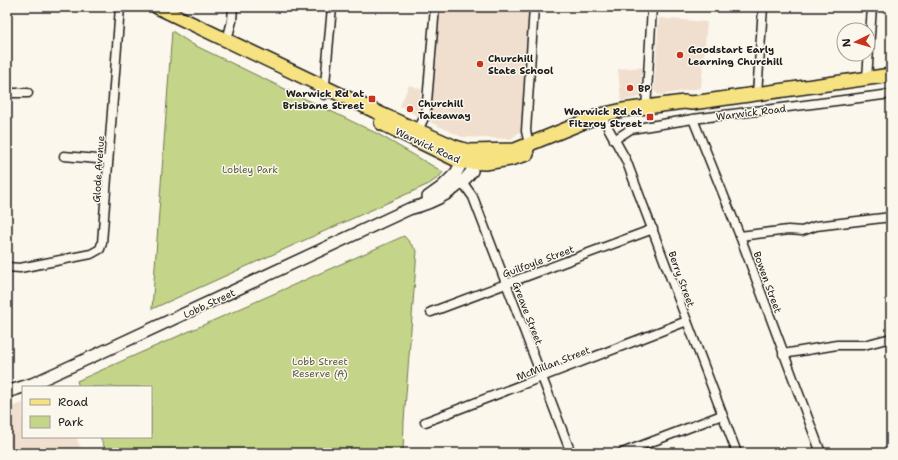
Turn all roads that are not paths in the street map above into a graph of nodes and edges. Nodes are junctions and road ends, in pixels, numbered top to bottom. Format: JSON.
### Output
{"nodes":[{"id":1,"x":120,"y":7,"type":"edge"},
{"id":2,"x":157,"y":7,"type":"edge"},
{"id":3,"x":233,"y":7,"type":"edge"},
{"id":4,"x":332,"y":7,"type":"edge"},
{"id":5,"x":435,"y":7,"type":"edge"},
{"id":6,"x":534,"y":7,"type":"edge"},
{"id":7,"x":652,"y":7,"type":"edge"},
{"id":8,"x":763,"y":7,"type":"edge"},
{"id":9,"x":872,"y":7,"type":"edge"},
{"id":10,"x":227,"y":40,"type":"junction"},
{"id":11,"x":891,"y":75,"type":"edge"},
{"id":12,"x":867,"y":78,"type":"junction"},
{"id":13,"x":325,"y":91,"type":"junction"},
{"id":14,"x":7,"y":93,"type":"edge"},
{"id":15,"x":28,"y":93,"type":"dead end"},
{"id":16,"x":757,"y":94,"type":"junction"},
{"id":17,"x":891,"y":94,"type":"edge"},
{"id":18,"x":646,"y":110,"type":"junction"},
{"id":19,"x":602,"y":119,"type":"junction"},
{"id":20,"x":693,"y":119,"type":"junction"},
{"id":21,"x":418,"y":130,"type":"junction"},
{"id":22,"x":614,"y":140,"type":"junction"},
{"id":23,"x":531,"y":149,"type":"junction"},
{"id":24,"x":64,"y":156,"type":"dead end"},
{"id":25,"x":467,"y":158,"type":"junction"},
{"id":26,"x":108,"y":160,"type":"junction"},
{"id":27,"x":463,"y":183,"type":"junction"},
{"id":28,"x":409,"y":209,"type":"junction"},
{"id":29,"x":891,"y":217,"type":"edge"},
{"id":30,"x":653,"y":229,"type":"junction"},
{"id":31,"x":740,"y":236,"type":"junction"},
{"id":32,"x":7,"y":267,"type":"edge"},
{"id":33,"x":506,"y":283,"type":"junction"},
{"id":34,"x":431,"y":312,"type":"dead end"},
{"id":35,"x":687,"y":321,"type":"junction"},
{"id":36,"x":891,"y":338,"type":"edge"},
{"id":37,"x":783,"y":354,"type":"junction"},
{"id":38,"x":542,"y":378,"type":"junction"},
{"id":39,"x":26,"y":386,"type":"edge"},
{"id":40,"x":22,"y":387,"type":"edge"},
{"id":41,"x":7,"y":392,"type":"edge"},
{"id":42,"x":722,"y":415,"type":"junction"},
{"id":43,"x":425,"y":422,"type":"dead end"},
{"id":44,"x":571,"y":453,"type":"edge"},
{"id":45,"x":622,"y":453,"type":"edge"},
{"id":46,"x":737,"y":453,"type":"edge"},
{"id":47,"x":821,"y":453,"type":"edge"}],
"edges":[{"from":1,"to":26,"type":"street","name":"Glode Avenue"},
{"from":2,"to":10,"type":"main road","name":"Warwick Road"},
{"from":3,"to":10,"type":"street"},
{"from":4,"to":13,"type":"street"},
{"from":5,"to":21,"type":"street"},
{"from":6,"to":23,"type":"street"},
{"from":7,"to":18,"type":"street"},
{"from":8,"to":16,"type":"street"},
{"from":9,"to":12,"type":"street"},
{"from":10,"to":13,"type":"main road","name":"Warwick Road"},
{"from":11,"to":12,"type":"main road","name":"Warwick Road"},
{"from":12,"to":16,"type":"main road","name":"Warwick Road"},
{"from":13,"to":21,"type":"main road","name":"Warwick Road"},
{"from":13,"to":25,"type":"main road","name":"Warwick Road"},
{"from":14,"to":15,"type":"street"},
{"from":16,"to":18,"type":"main road","name":"Warwick Road"},
{"from":17,"to":20,"type":"street","name":"Warwick Road"},
{"from":18,"to":19,"type":"main road","name":"Warwick Road"},
{"from":19,"to":22,"type":"street","name":"Berry Street"},
{"from":19,"to":23,"type":"main road","name":"Warwick Road"},
{"from":20,"to":22,"type":"street","name":"Warwick Road"},
{"from":20,"to":31,"type":"street","name":"Bowen Street"},
{"from":21,"to":25,"type":"main road","name":"Warwick Road"},
{"from":22,"to":30,"type":"street","name":"Berry Street"},
{"from":23,"to":25,"type":"main road","name":"Warwick Road"},
{"from":24,"to":26,"type":"street"},
{"from":25,"to":27,"type":"main road","name":"Lobb Street"},
{"from":25,"to":28,"type":"main road","name":"Lobb Street"},
{"from":26,"to":32,"type":"street","name":"Glode Avenue"},
{"from":27,"to":28,"type":"main road","name":"Lobb Street"},
{"from":27,"to":33,"type":"street","name":"Greave Street"},
{"from":28,"to":39,"type":"main road","name":"Lobb Street"},
{"from":29,"to":31,"type":"street"},
{"from":30,"to":33,"type":"street","name":"Guilfoyle Street"},
{"from":30,"to":35,"type":"street","name":"Berry Street"},
{"from":31,"to":37,"type":"street","name":"Bowen Street"},
{"from":33,"to":34,"type":"street","name":"Guilfoyle Street"},
{"from":33,"to":38,"type":"street","name":"Greave Street"},
{"from":35,"to":38,"type":"street","name":"McMillan Street"},
{"from":35,"to":42,"type":"street","name":"Berry Street"},
{"from":36,"to":37,"type":"street"},
{"from":37,"to":47,"type":"street","name":"Bowen Street"},
{"from":38,"to":43,"type":"street","name":"McMillan Street"},
{"from":38,"to":44,"type":"street","name":"Greave Street"},
{"from":40,"to":41,"type":"main road","name":"Lobb Street"},
{"from":42,"to":45,"type":"street"},
{"from":42,"to":46,"type":"street","name":"Berry Street"}]}
